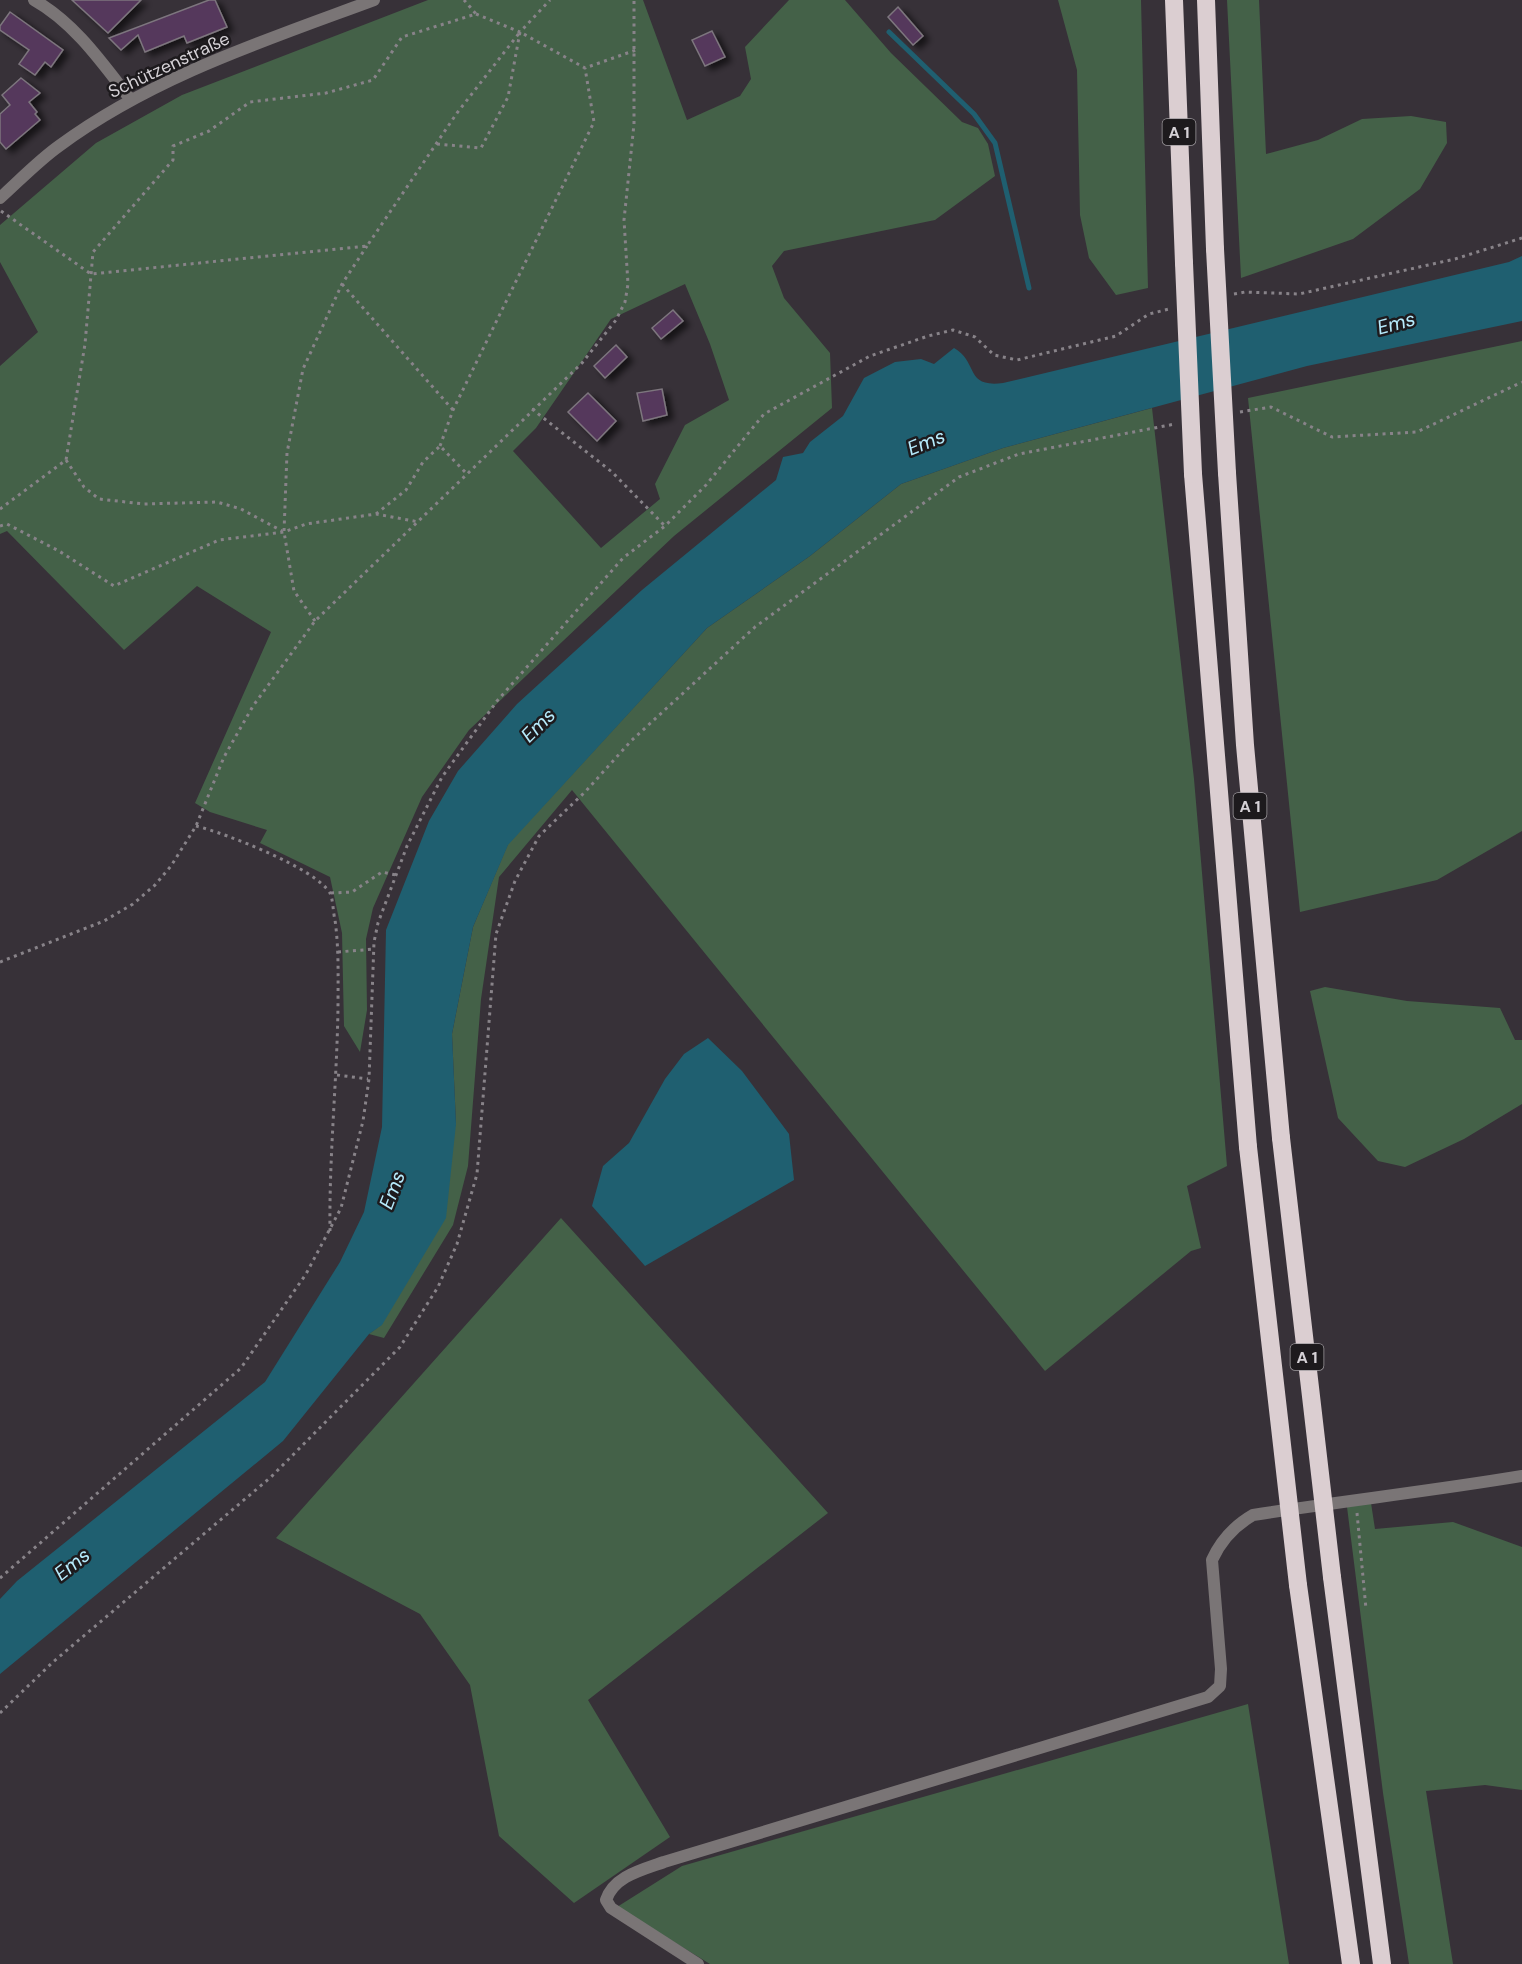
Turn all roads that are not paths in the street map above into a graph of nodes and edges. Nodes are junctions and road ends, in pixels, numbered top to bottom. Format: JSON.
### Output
{"nodes":[{"id":1,"x":34,"y":0,"type":"edge"},
{"id":2,"x":374,"y":0,"type":"edge"},
{"id":3,"x":1174,"y":0,"type":"edge"},
{"id":4,"x":1206,"y":0,"type":"edge"},
{"id":5,"x":130,"y":100,"type":"junction"},
{"id":6,"x":0,"y":198,"type":"edge"},
{"id":7,"x":1522,"y":1476,"type":"edge"},
{"id":8,"x":698,"y":1964,"type":"edge"},
{"id":9,"x":1351,"y":1964,"type":"edge"},
{"id":10,"x":1382,"y":1964,"type":"edge"}],
"edges":[{"from":1,"to":5,"type":"street"},
{"from":2,"to":5,"type":"street","name":"Schützenstraße"},
{"from":3,"to":9,"type":"highway","number":"A 1","bridge":true},
{"from":4,"to":10,"type":"highway","number":"A 1","bridge":true},
{"from":5,"to":6,"type":"street","name":"Schützenstraße"},
{"from":7,"to":8,"type":"street"}]}
